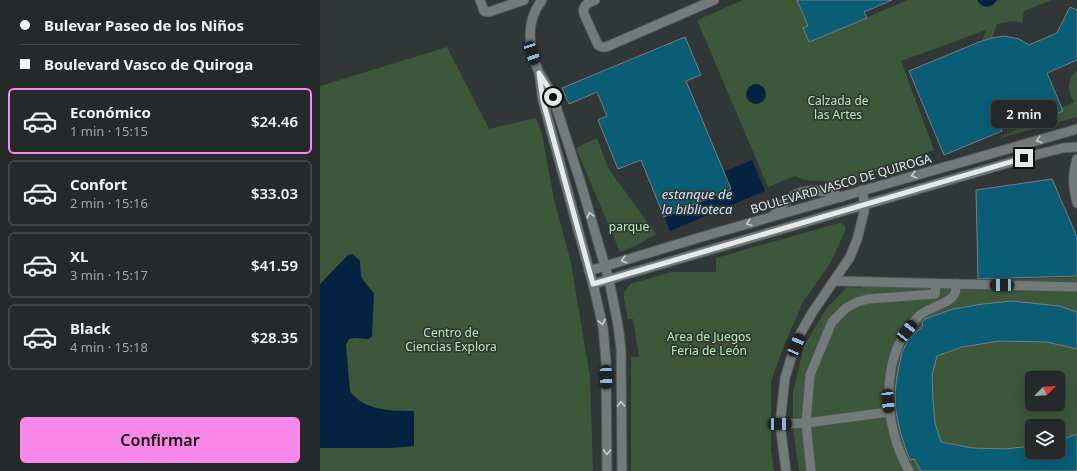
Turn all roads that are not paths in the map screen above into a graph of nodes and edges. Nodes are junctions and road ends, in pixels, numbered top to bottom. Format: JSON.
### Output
{"nodes":[{"id":1,"x":480,"y":0,"type":"edge"},
{"id":2,"x":524,"y":0,"type":"edge"},
{"id":3,"x":542,"y":0,"type":"edge"},
{"id":4,"x":594,"y":0,"type":"edge"},
{"id":5,"x":714,"y":0,"type":"edge"},
{"id":6,"x":697,"y":3,"type":"edge"},
{"id":7,"x":539,"y":73,"type":"junction"},
{"id":8,"x":1077,"y":129,"type":"edge"},
{"id":9,"x":1077,"y":147,"type":"edge"},
{"id":10,"x":1077,"y":159,"type":"edge"},
{"id":11,"x":862,"y":190,"type":"junction"},
{"id":12,"x":841,"y":196,"type":"junction"},
{"id":13,"x":1077,"y":203,"type":"edge"},
{"id":14,"x":865,"y":204,"type":"junction"},
{"id":15,"x":773,"y":216,"type":"junction"},
{"id":16,"x":605,"y":266,"type":"junction"},
{"id":17,"x":589,"y":271,"type":"junction"},
{"id":18,"x":609,"y":280,"type":"junction"},
{"id":19,"x":834,"y":281,"type":"junction"},
{"id":20,"x":593,"y":284,"type":"junction"},
{"id":21,"x":936,"y":284,"type":"junction"},
{"id":22,"x":956,"y":284,"type":"junction"},
{"id":23,"x":1077,"y":287,"type":"edge"},
{"id":24,"x":935,"y":294,"type":"junction"},
{"id":25,"x":933,"y":307,"type":"junction"},
{"id":26,"x":889,"y":412,"type":"junction"},
{"id":27,"x":806,"y":423,"type":"junction"},
{"id":28,"x":780,"y":424,"type":"junction"},
{"id":29,"x":607,"y":471,"type":"edge"},
{"id":30,"x":622,"y":471,"type":"edge"},
{"id":31,"x":786,"y":471,"type":"edge"},
{"id":32,"x":811,"y":471,"type":"edge"},
{"id":33,"x":909,"y":471,"type":"edge"}],
"edges":[{"from":1,"to":2,"type":"street"},
{"from":3,"to":7,"type":"street"},
{"from":4,"to":6,"type":"street"},
{"from":5,"to":6,"type":"street"},
{"from":16,"to":7,"type":"street","one_way":true},
{"from":7,"to":17,"type":"street"},
{"from":8,"to":11,"type":"street","name":"BOULEVARD VASCO DE QUIROGA","one_way":true},
{"from":9,"to":14,"type":"street"},
{"from":10,"to":13,"type":"street"},
{"from":11,"to":12,"type":"street","name":"BOULEVARD VASCO DE QUIROGA"},
{"from":11,"to":14,"type":"street"},
{"from":12,"to":15,"type":"street","name":"BOULEVARD VASCO DE QUIROGA"},
{"from":12,"to":15,"type":"street"},
{"from":14,"to":18,"type":"street"},
{"from":14,"to":19,"type":"street"},
{"from":15,"to":16,"type":"street","name":"BOULEVARD VASCO DE QUIROGA","one_way":true},
{"from":16,"to":17,"type":"street","name":"BOULEVARD VASCO DE QUIROGA"},
{"from":16,"to":18,"type":"street"},
{"from":17,"to":20,"type":"street"},
{"from":18,"to":20,"type":"street"},
{"from":30,"to":18,"type":"street","one_way":true},
{"from":19,"to":21,"type":"street"},
{"from":19,"to":28,"type":"street"},
{"from":20,"to":29,"type":"street","one_way":true},
{"from":21,"to":22,"type":"street"},
{"from":21,"to":24,"type":"street"},
{"from":22,"to":23,"type":"street"},
{"from":22,"to":25,"type":"street"},
{"from":24,"to":25,"type":"street"},
{"from":24,"to":27,"type":"street"},
{"from":25,"to":26,"type":"street"},
{"from":26,"to":27,"type":"street"},
{"from":26,"to":33,"type":"street"},
{"from":27,"to":28,"type":"street"},
{"from":27,"to":32,"type":"street"},
{"from":28,"to":31,"type":"street"}]}
